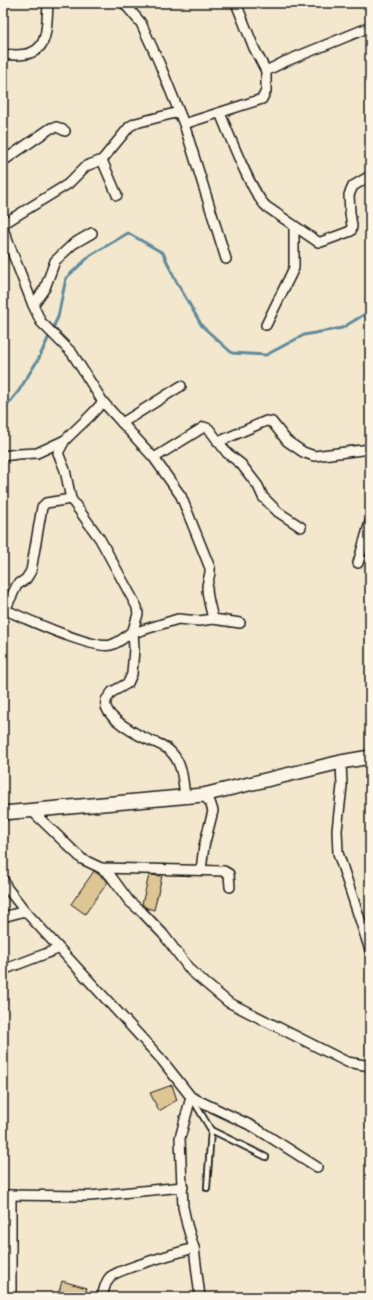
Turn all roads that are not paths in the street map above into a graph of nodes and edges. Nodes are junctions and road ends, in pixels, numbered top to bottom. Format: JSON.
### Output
{"nodes":[{"id":1,"x":48,"y":3,"type":"edge"},
{"id":2,"x":124,"y":3,"type":"edge"},
{"id":3,"x":236,"y":3,"type":"edge"},
{"id":4,"x":370,"y":27,"type":"edge"},
{"id":5,"x":3,"y":54,"type":"edge"},
{"id":6,"x":266,"y":71,"type":"junction"},
{"id":7,"x":179,"y":112,"type":"junction"},
{"id":8,"x":220,"y":113,"type":"junction"},
{"id":9,"x":184,"y":124,"type":"junction"},
{"id":10,"x":65,"y":131,"type":"dead end"},
{"id":11,"x":102,"y":160,"type":"junction"},
{"id":12,"x":3,"y":161,"type":"edge"},
{"id":13,"x":370,"y":176,"type":"edge"},
{"id":14,"x":116,"y":195,"type":"dead end"},
{"id":15,"x":3,"y":224,"type":"edge"},
{"id":16,"x":294,"y":226,"type":"junction"},
{"id":17,"x":3,"y":229,"type":"edge"},
{"id":18,"x":92,"y":233,"type":"dead end"},
{"id":19,"x":226,"y":259,"type":"dead end"},
{"id":20,"x":33,"y":305,"type":"junction"},
{"id":21,"x":266,"y":324,"type":"dead end"},
{"id":22,"x":181,"y":386,"type":"dead end"},
{"id":23,"x":103,"y":402,"type":"junction"},
{"id":24,"x":122,"y":423,"type":"junction"},
{"id":25,"x":65,"y":440,"type":"junction"},
{"id":26,"x":218,"y":442,"type":"junction"},
{"id":27,"x":370,"y":448,"type":"edge"},
{"id":28,"x":3,"y":456,"type":"edge"},
{"id":29,"x":154,"y":458,"type":"junction"},
{"id":30,"x":72,"y":499,"type":"junction"},
{"id":31,"x":370,"y":522,"type":"edge"},
{"id":32,"x":301,"y":527,"type":"dead end"},
{"id":33,"x":358,"y":563,"type":"dead end"},
{"id":34,"x":4,"y":609,"type":"edge"},
{"id":35,"x":213,"y":619,"type":"junction"},
{"id":36,"x":240,"y":623,"type":"dead end"},
{"id":37,"x":133,"y":631,"type":"junction"},
{"id":38,"x":124,"y":639,"type":"junction"},
{"id":39,"x":134,"y":649,"type":"junction"},
{"id":40,"x":370,"y":757,"type":"edge"},
{"id":41,"x":341,"y":762,"type":"junction"},
{"id":42,"x":203,"y":795,"type":"junction"},
{"id":43,"x":185,"y":797,"type":"junction"},
{"id":44,"x":32,"y":811,"type":"junction"},
{"id":45,"x":3,"y":813,"type":"edge"},
{"id":46,"x":101,"y":868,"type":"junction"},
{"id":47,"x":201,"y":870,"type":"junction"},
{"id":48,"x":3,"y":879,"type":"edge"},
{"id":49,"x":230,"y":887,"type":"dead end"},
{"id":50,"x":25,"y":911,"type":"junction"},
{"id":51,"x":3,"y":917,"type":"edge"},
{"id":52,"x":58,"y":948,"type":"junction"},
{"id":53,"x":370,"y":950,"type":"edge"},
{"id":54,"x":3,"y":970,"type":"edge"},
{"id":55,"x":370,"y":1066,"type":"edge"},
{"id":56,"x":191,"y":1097,"type":"junction"},
{"id":57,"x":211,"y":1130,"type":"junction"},
{"id":58,"x":266,"y":1157,"type":"dead end"},
{"id":59,"x":318,"y":1167,"type":"dead end"},
{"id":60,"x":183,"y":1187,"type":"junction"},
{"id":61,"x":207,"y":1188,"type":"dead end"},
{"id":62,"x":7,"y":1195,"type":"edge"},
{"id":63,"x":194,"y":1248,"type":"junction"},
{"id":64,"x":11,"y":1297,"type":"edge"},
{"id":65,"x":102,"y":1297,"type":"edge"},
{"id":66,"x":200,"y":1297,"type":"edge"}],
"edges":[{"from":1,"to":5,"type":"street"},
{"from":2,"to":7,"type":"street"},
{"from":3,"to":6,"type":"street"},
{"from":4,"to":6,"type":"street"},
{"from":6,"to":8,"type":"street"},
{"from":7,"to":9,"type":"street"},
{"from":7,"to":11,"type":"street"},
{"from":8,"to":9,"type":"street"},
{"from":8,"to":16,"type":"street"},
{"from":9,"to":19,"type":"street"},
{"from":10,"to":12,"type":"street"},
{"from":11,"to":14,"type":"street"},
{"from":11,"to":15,"type":"street"},
{"from":13,"to":16,"type":"street"},
{"from":16,"to":21,"type":"street"},
{"from":17,"to":20,"type":"street"},
{"from":18,"to":20,"type":"street"},
{"from":20,"to":23,"type":"street"},
{"from":22,"to":24,"type":"street"},
{"from":23,"to":24,"type":"street"},
{"from":23,"to":25,"type":"street"},
{"from":24,"to":29,"type":"street"},
{"from":25,"to":28,"type":"street"},
{"from":25,"to":30,"type":"street"},
{"from":26,"to":27,"type":"street"},
{"from":26,"to":29,"type":"street"},
{"from":26,"to":32,"type":"street"},
{"from":29,"to":35,"type":"street"},
{"from":30,"to":34,"type":"street"},
{"from":30,"to":37,"type":"street"},
{"from":31,"to":33,"type":"street"},
{"from":34,"to":38,"type":"street"},
{"from":35,"to":36,"type":"street"},
{"from":35,"to":37,"type":"street"},
{"from":37,"to":38,"type":"street"},
{"from":37,"to":39,"type":"street"},
{"from":38,"to":39,"type":"street"},
{"from":39,"to":43,"type":"street"},
{"from":40,"to":41,"type":"street"},
{"from":41,"to":42,"type":"street"},
{"from":41,"to":53,"type":"street"},
{"from":42,"to":43,"type":"street"},
{"from":42,"to":47,"type":"street"},
{"from":43,"to":44,"type":"street"},
{"from":44,"to":45,"type":"street"},
{"from":44,"to":46,"type":"street"},
{"from":46,"to":47,"type":"street"},
{"from":46,"to":55,"type":"street"},
{"from":47,"to":49,"type":"street"},
{"from":48,"to":50,"type":"street"},
{"from":50,"to":51,"type":"street"},
{"from":50,"to":52,"type":"street"},
{"from":52,"to":54,"type":"street"},
{"from":52,"to":56,"type":"street"},
{"from":56,"to":57,"type":"lane"},
{"from":56,"to":59,"type":"street"},
{"from":56,"to":60,"type":"street"},
{"from":57,"to":58,"type":"lane"},
{"from":57,"to":61,"type":"lane"},
{"from":60,"to":62,"type":"street"},
{"from":60,"to":63,"type":"street"},
{"from":62,"to":64,"type":"street"},
{"from":63,"to":65,"type":"street"},
{"from":63,"to":66,"type":"street"}]}
